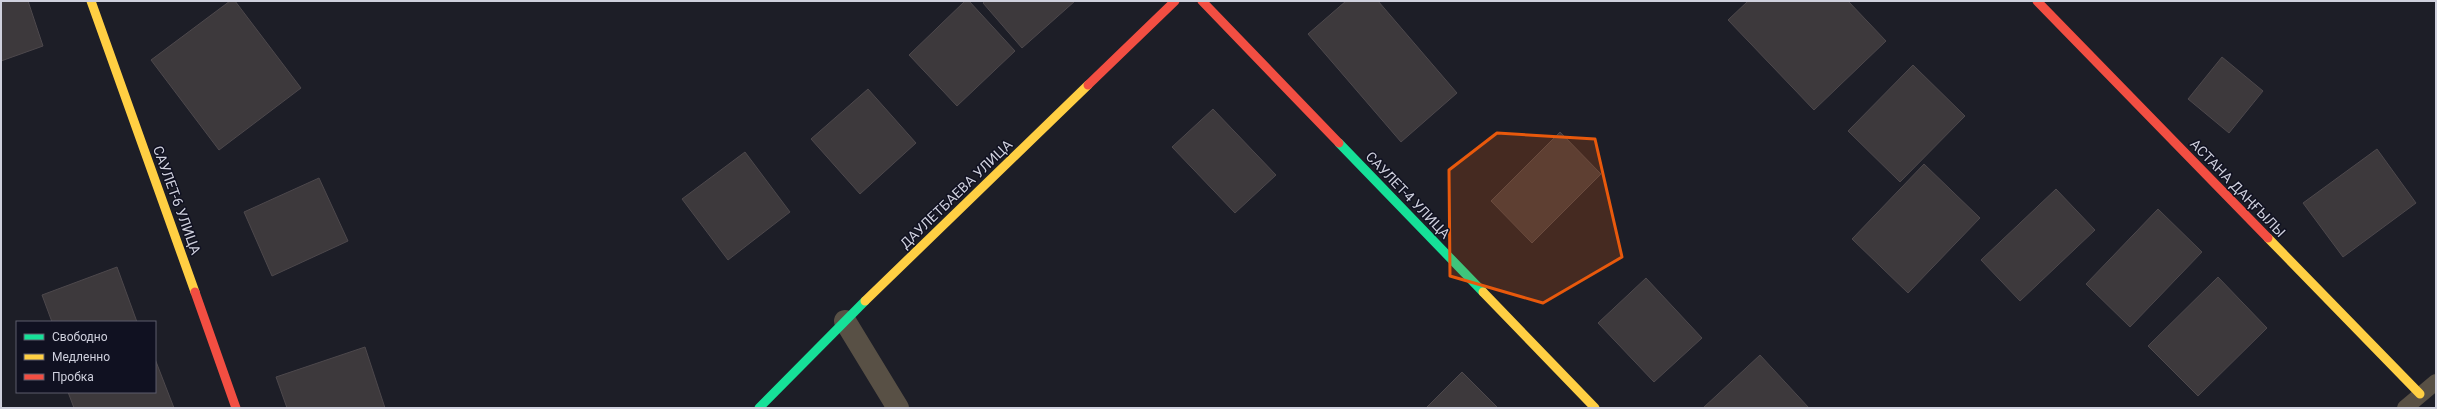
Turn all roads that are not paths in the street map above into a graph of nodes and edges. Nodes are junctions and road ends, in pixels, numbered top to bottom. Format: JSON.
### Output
{"nodes":[{"id":1,"x":91,"y":1,"type":"edge"},
{"id":2,"x":1175,"y":1,"type":"edge"},
{"id":3,"x":1202,"y":1,"type":"edge"},
{"id":4,"x":2037,"y":1,"type":"edge"},
{"id":5,"x":845,"y":321,"type":"junction"},
{"id":6,"x":2436,"y":382,"type":"edge"},
{"id":7,"x":2420,"y":394,"type":"junction"},
{"id":8,"x":236,"y":408,"type":"edge"},
{"id":9,"x":758,"y":408,"type":"edge"},
{"id":10,"x":898,"y":408,"type":"edge"},
{"id":11,"x":1594,"y":408,"type":"edge"},
{"id":12,"x":2405,"y":408,"type":"edge"}],
"edges":[{"from":1,"to":8,"type":"street","name":"САУЛЕТ-6 УЛИЦА"},
{"from":2,"to":5,"type":"street","name":"ДАУЛЕТБАЕВА УЛИЦА"},
{"from":3,"to":11,"type":"street","name":"САУЛЕТ-4 УЛИЦА"},
{"from":4,"to":7,"type":"street","name":"АСТАНА ДАҢҒЫЛЫ"},
{"from":5,"to":9,"type":"street","name":"ДАУЛЕТБАЕВА УЛИЦА"},
{"from":5,"to":10,"type":"street"},
{"from":6,"to":7,"type":"lane"},
{"from":7,"to":12,"type":"lane"}]}
